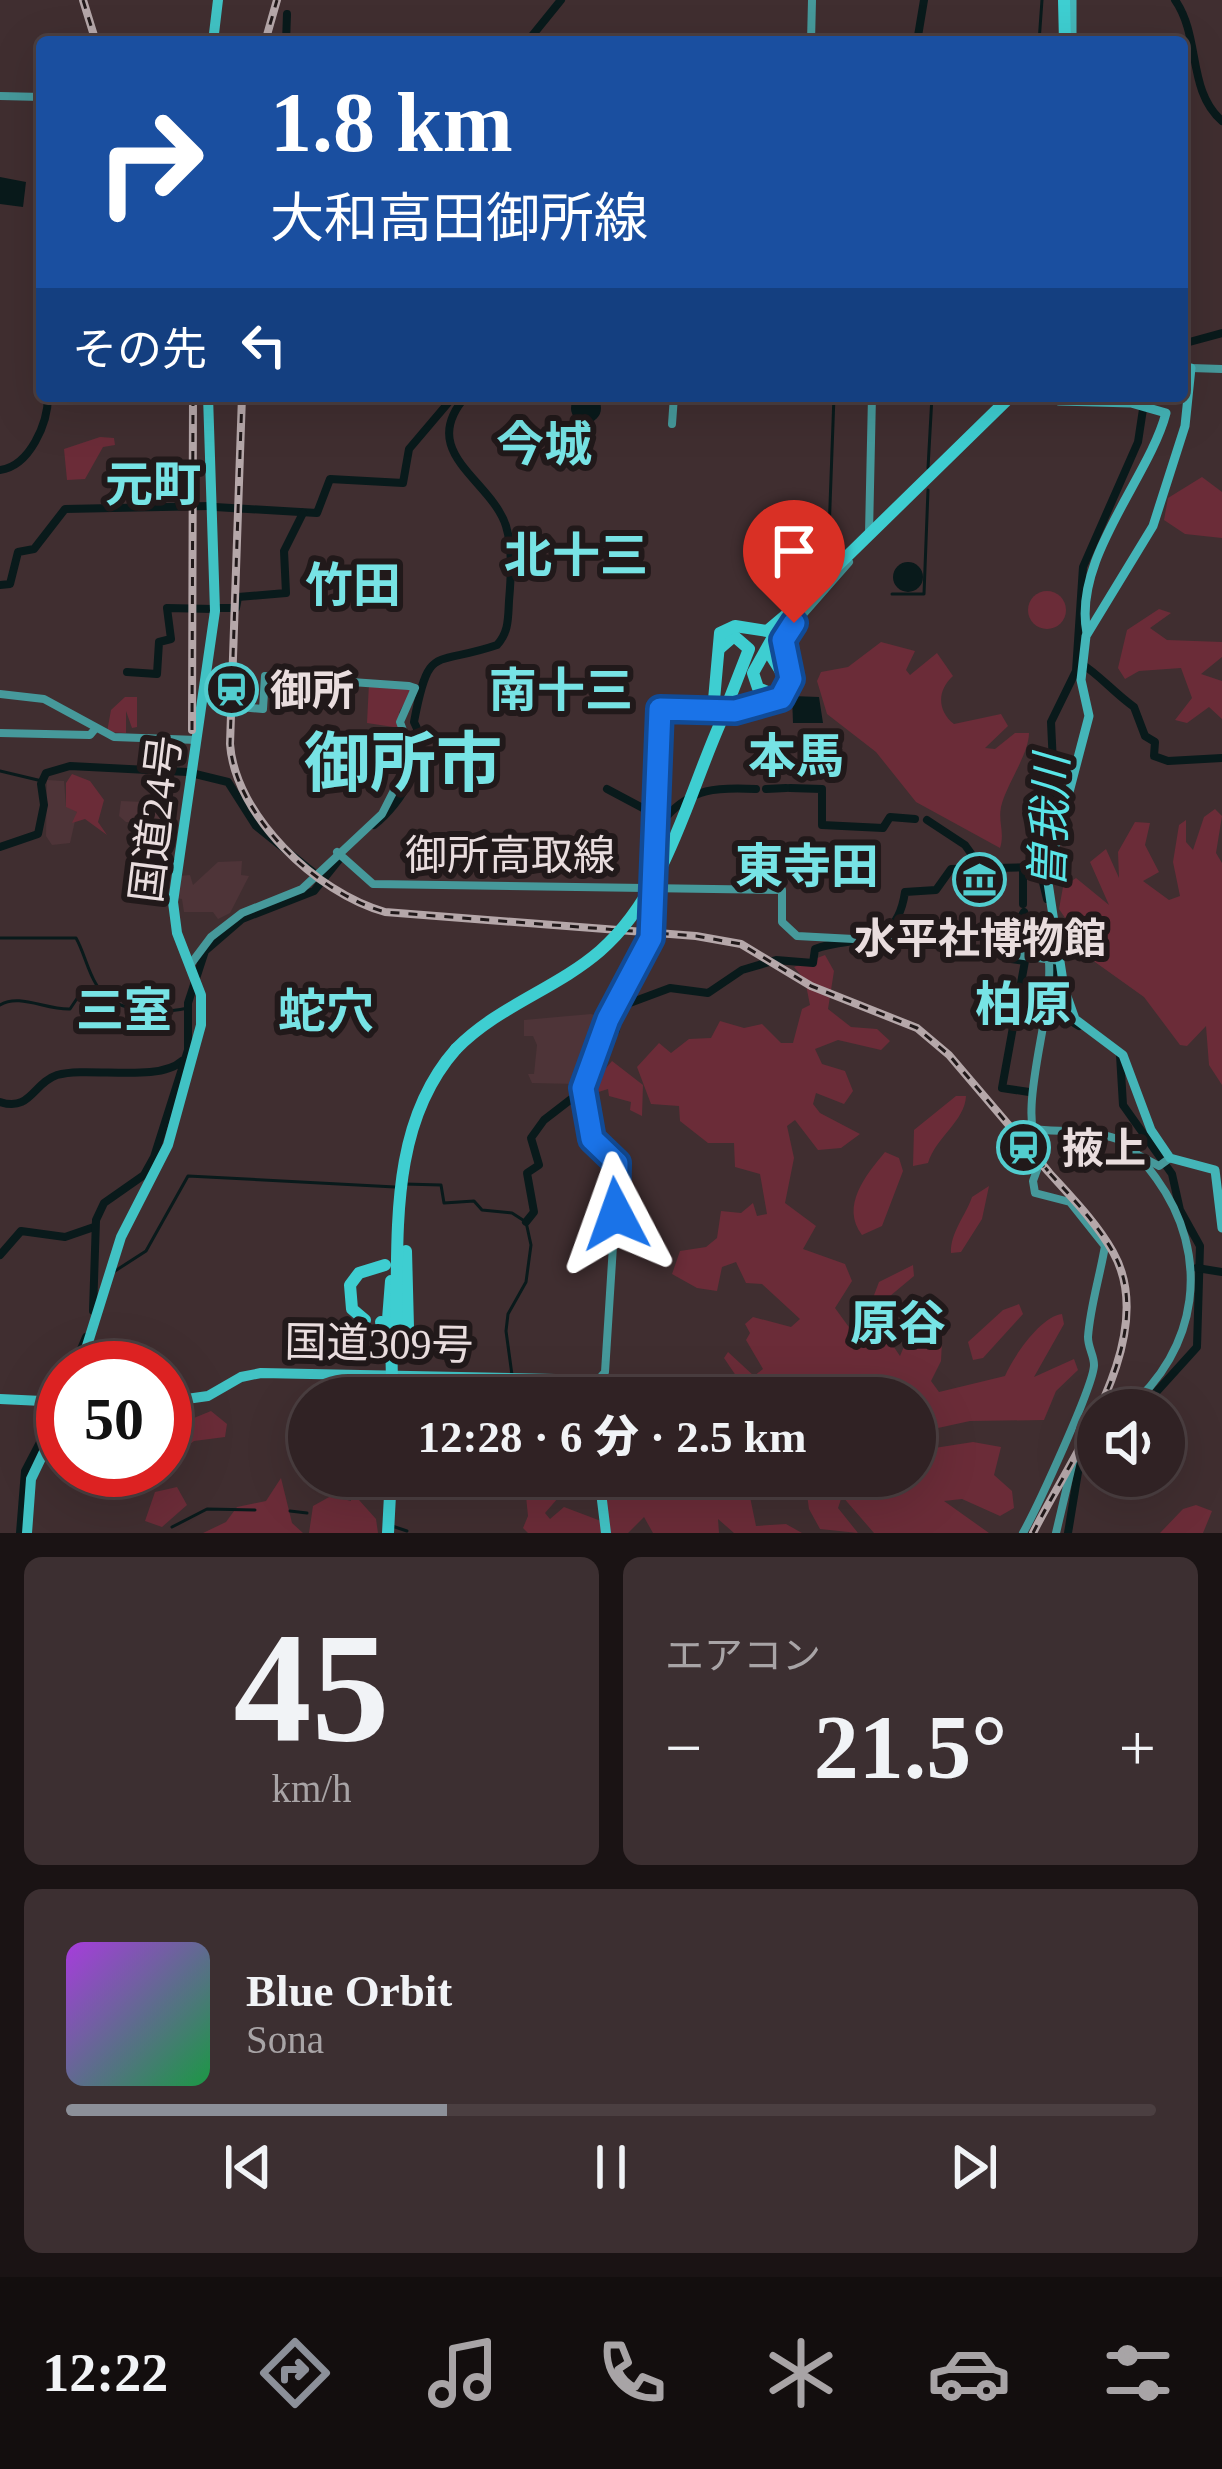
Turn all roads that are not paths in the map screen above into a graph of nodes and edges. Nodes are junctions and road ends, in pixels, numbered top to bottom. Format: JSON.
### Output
{"nodes":[{"id":1,"x":218,"y":0,"type":"edge"},
{"id":2,"x":812,"y":0,"type":"edge"},
{"id":3,"x":1068,"y":0,"type":"edge"},
{"id":4,"x":214,"y":36,"type":"edge"},
{"id":5,"x":811,"y":36,"type":"edge"},
{"id":6,"x":1068,"y":36,"type":"edge"},
{"id":7,"x":0,"y":96,"type":"edge"},
{"id":8,"x":36,"y":98,"type":"edge"},
{"id":9,"x":1188,"y":369,"type":"edge"},
{"id":10,"x":1222,"y":370,"type":"edge"},
{"id":11,"x":208,"y":402,"type":"edge"},
{"id":12,"x":674,"y":402,"type":"edge"},
{"id":13,"x":872,"y":402,"type":"edge"},
{"id":14,"x":1005,"y":402,"type":"edge"},
{"id":15,"x":1092,"y":402,"type":"edge"},
{"id":16,"x":1186,"y":402,"type":"edge"},
{"id":17,"x":672,"y":424,"type":"dead end"},
{"id":18,"x":785,"y":616,"type":"junction"},
{"id":19,"x":1087,"y":633,"type":"junction"},
{"id":20,"x":760,"y":642,"type":"dead end"},
{"id":21,"x":716,"y":650,"type":"junction"},
{"id":22,"x":0,"y":694,"type":"edge"},
{"id":23,"x":239,"y":707,"type":"dead end"},
{"id":24,"x":722,"y":711,"type":"junction"},
{"id":25,"x":95,"y":729,"type":"junction"},
{"id":26,"x":0,"y":734,"type":"edge"},
{"id":27,"x":197,"y":740,"type":"junction"},
{"id":28,"x":340,"y":855,"type":"junction"},
{"id":29,"x":654,"y":885,"type":"junction"},
{"id":30,"x":1055,"y":962,"type":"junction"},
{"id":31,"x":191,"y":969,"type":"junction"},
{"id":32,"x":456,"y":1048,"type":"junction"},
{"id":33,"x":1034,"y":1129,"type":"junction"},
{"id":34,"x":1139,"y":1156,"type":"junction"},
{"id":35,"x":1166,"y":1161,"type":"junction"},
{"id":36,"x":1222,"y":1228,"type":"edge"},
{"id":37,"x":401,"y":1248,"type":"junction"},
{"id":38,"x":378,"y":1272,"type":"junction"},
{"id":39,"x":354,"y":1304,"type":"dead end"},
{"id":40,"x":365,"y":1320,"type":"junction"},
{"id":41,"x":394,"y":1331,"type":"junction"},
{"id":42,"x":88,"y":1341,"type":"edge"},
{"id":43,"x":340,"y":1377,"type":"edge"},
{"id":44,"x":394,"y":1377,"type":"edge"},
{"id":45,"x":394,"y":1377,"type":"edge"},
{"id":46,"x":600,"y":1377,"type":"edge"},
{"id":47,"x":1145,"y":1389,"type":"edge"},
{"id":48,"x":192,"y":1398,"type":"edge"},
{"id":49,"x":0,"y":1399,"type":"edge"},
{"id":50,"x":36,"y":1402,"type":"edge"},
{"id":51,"x":1077,"y":1455,"type":"edge"},
{"id":52,"x":36,"y":1467,"type":"edge"},
{"id":53,"x":390,"y":1497,"type":"edge"},
{"id":54,"x":601,"y":1497,"type":"edge"},
{"id":55,"x":27,"y":1533,"type":"edge"},
{"id":56,"x":388,"y":1533,"type":"edge"},
{"id":57,"x":606,"y":1533,"type":"edge"},
{"id":58,"x":1023,"y":1533,"type":"edge"},
{"id":59,"x":1056,"y":1533,"type":"edge"}],
"edges":[{"from":1,"to":4,"type":"highway"},
{"from":2,"to":5,"type":"main road"},
{"from":3,"to":6,"type":"highway"},
{"from":7,"to":8,"type":"main road"},
{"from":9,"to":10,"type":"main road"},
{"from":11,"to":27,"type":"highway","name":"国道24号"},
{"from":12,"to":17,"type":"main road"},
{"from":13,"to":24,"type":"main road"},
{"from":14,"to":18,"type":"highway","bridge":true},
{"from":15,"to":19,"type":"main road"},
{"from":16,"to":19,"type":"main road"},
{"from":18,"to":21,"type":"highway"},
{"from":18,"to":24,"type":"highway"},
{"from":18,"to":24,"type":"highway"},
{"from":19,"to":30,"type":"main road"},
{"from":20,"to":21,"type":"highway"},
{"from":21,"to":24,"type":"highway"},
{"from":21,"to":24,"type":"highway"},
{"from":22,"to":25,"type":"main road"},
{"from":23,"to":28,"type":"main road"},
{"from":24,"to":29,"type":"main road"},
{"from":24,"to":32,"type":"highway","bridge":true},
{"from":25,"to":26,"type":"main road"},
{"from":25,"to":27,"type":"main road"},
{"from":27,"to":31,"type":"highway","name":"国道24号"},
{"from":28,"to":29,"type":"main road","name":"御所高取線"},
{"from":28,"to":31,"type":"main road"},
{"from":29,"to":30,"type":"main road","name":"御所高取線"},
{"from":29,"to":46,"type":"main road"},
{"from":30,"to":33,"type":"main road"},
{"from":30,"to":35,"type":"main road"},
{"from":31,"to":42,"type":"highway","name":"国道24号"},
{"from":32,"to":37,"type":"highway"},
{"from":32,"to":37,"type":"highway"},
{"from":33,"to":34,"type":"main road"},
{"from":33,"to":58,"type":"main road"},
{"from":34,"to":35,"type":"main road"},
{"from":34,"to":47,"type":"main road"},
{"from":35,"to":36,"type":"main road"},
{"from":37,"to":38,"type":"highway"},
{"from":37,"to":41,"type":"highway"},
{"from":38,"to":40,"type":"highway"},
{"from":38,"to":41,"type":"highway"},
{"from":39,"to":40,"type":"highway"},
{"from":40,"to":41,"type":"highway"},
{"from":41,"to":44,"type":"highway","bridge":true},
{"from":41,"to":45,"type":"highway","bridge":true},
{"from":43,"to":48,"type":"highway","name":"国道309号"},
{"from":49,"to":50,"type":"highway"},
{"from":51,"to":59,"type":"main road"},
{"from":52,"to":55,"type":"highway"},
{"from":53,"to":56,"type":"highway"},
{"from":54,"to":57,"type":"highway"}]}
